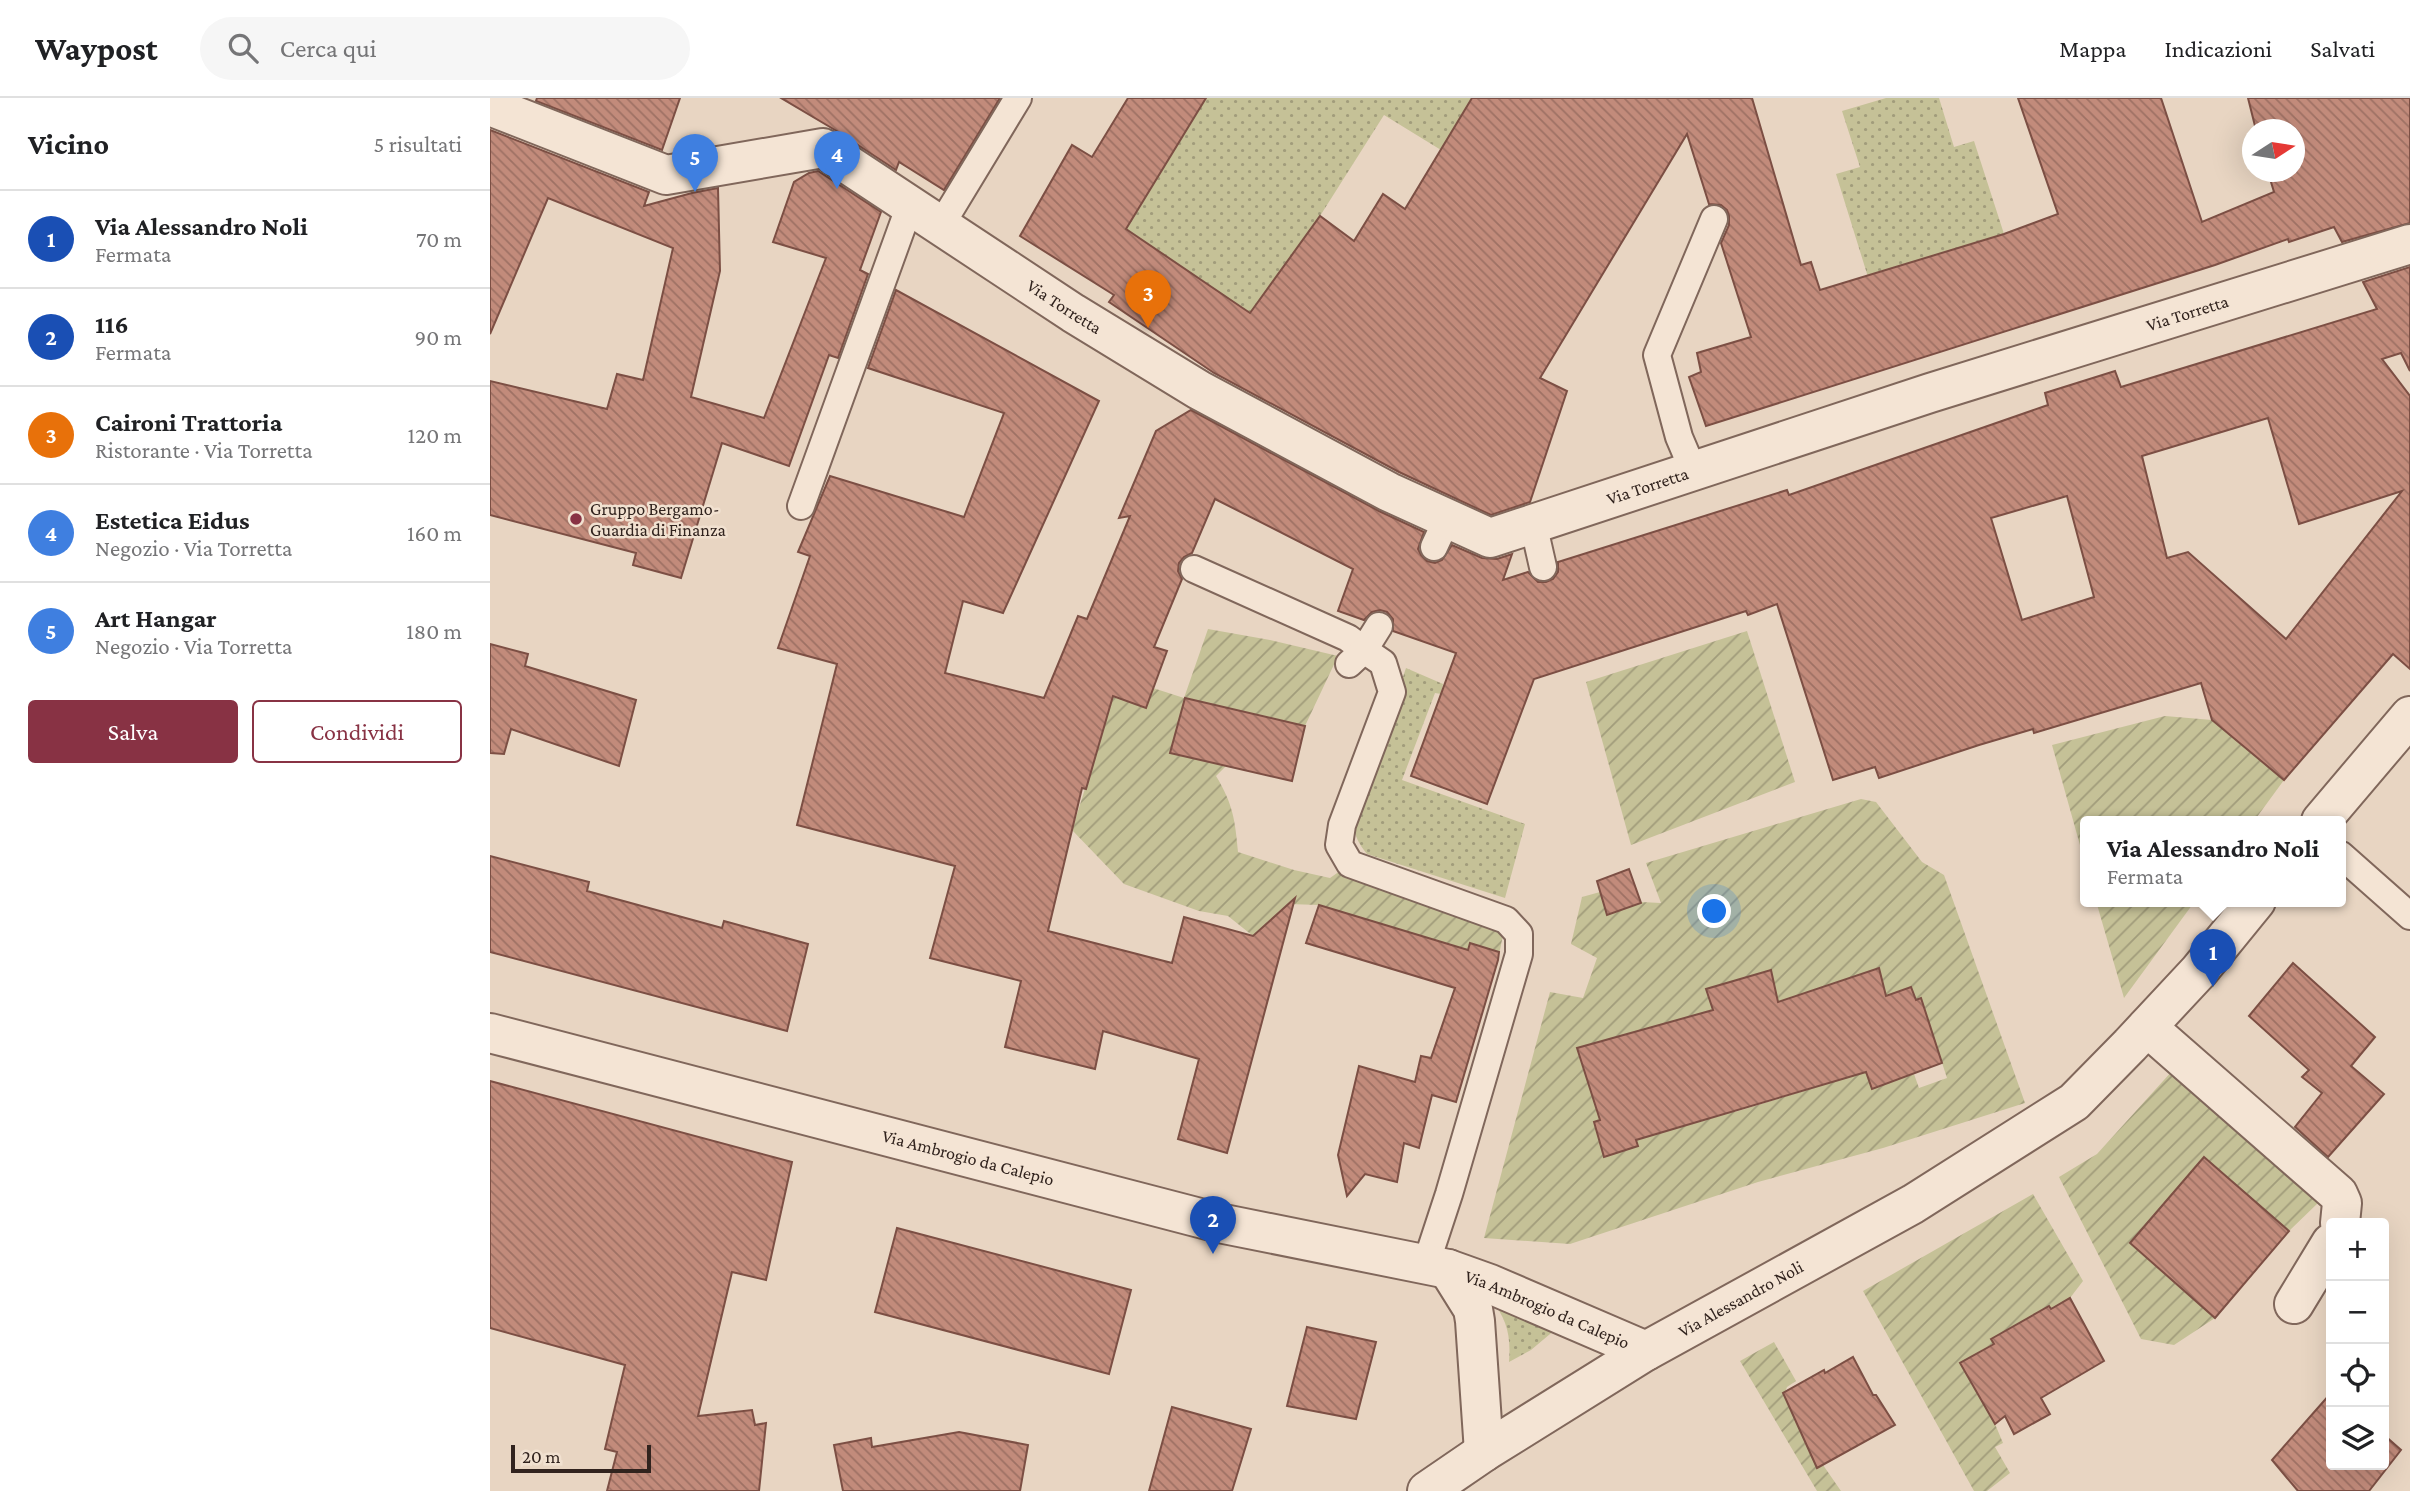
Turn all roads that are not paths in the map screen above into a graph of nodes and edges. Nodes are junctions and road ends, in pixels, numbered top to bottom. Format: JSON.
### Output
{"nodes":[{"id":1,"x":1018,"y":98,"type":"edge"},
{"id":2,"x":490,"y":106,"type":"edge"},
{"id":3,"x":926,"y":215,"type":"junction"},
{"id":4,"x":1714,"y":219,"type":"dead end"},
{"id":5,"x":2410,"y":244,"type":"edge"},
{"id":6,"x":1693,"y":470,"type":"junction"},
{"id":7,"x":801,"y":506,"type":"dead end"},
{"id":8,"x":1533,"y":523,"type":"junction"},
{"id":9,"x":1543,"y":567,"type":"dead end"},
{"id":10,"x":1194,"y":569,"type":"dead end"},
{"id":11,"x":1379,"y":626,"type":"dead end"},
{"id":12,"x":1357,"y":657,"type":"junction"},
{"id":13,"x":2410,"y":716,"type":"edge"},
{"id":14,"x":2324,"y":816,"type":"edge"},
{"id":15,"x":2346,"y":859,"type":"edge"},
{"id":16,"x":2251,"y":907,"type":"edge"},
{"id":17,"x":2410,"y":916,"type":"edge"},
{"id":18,"x":2147,"y":1027,"type":"junction"},
{"id":19,"x":490,"y":1032,"type":"edge"},
{"id":20,"x":2340,"y":1218,"type":"edge"},
{"id":21,"x":2326,"y":1252,"type":"edge"},
{"id":22,"x":1437,"y":1267,"type":"junction"},
{"id":23,"x":2294,"y":1304,"type":"dead end"},
{"id":24,"x":1646,"y":1351,"type":"junction"},
{"id":25,"x":1484,"y":1452,"type":"junction"},
{"id":26,"x":1427,"y":1491,"type":"edge"}],
"edges":[{"from":1,"to":3,"type":"lane"},
{"from":2,"to":3,"type":"street","name":"Via Torretta"},
{"from":3,"to":7,"type":"lane"},
{"from":3,"to":8,"type":"street","name":"Via Torretta"},
{"from":4,"to":6,"type":"lane"},
{"from":5,"to":6,"type":"street","name":"Via Torretta"},
{"from":6,"to":8,"type":"street","name":"Via Torretta"},
{"from":8,"to":9,"type":"lane"},
{"from":10,"to":12,"type":"lane"},
{"from":11,"to":12,"type":"lane"},
{"from":12,"to":22,"type":"lane"},
{"from":13,"to":14,"type":"street"},
{"from":15,"to":17,"type":"lane"},
{"from":16,"to":18,"type":"street","name":"Via Alessandro Noli"},
{"from":18,"to":20,"type":"street"},
{"from":18,"to":24,"type":"street","name":"Via Alessandro Noli"},
{"from":19,"to":22,"type":"street","name":"Via Ambrogio da Calepio"},
{"from":21,"to":23,"type":"street"},
{"from":22,"to":24,"type":"street","name":"Via Ambrogio da Calepio"},
{"from":22,"to":25,"type":"street","name":"Via Ambrogio da Calepio"},
{"from":24,"to":25,"type":"street","name":"Via Alessandro Noli"},
{"from":25,"to":26,"type":"street","name":"Via Alessandro Noli"}]}
